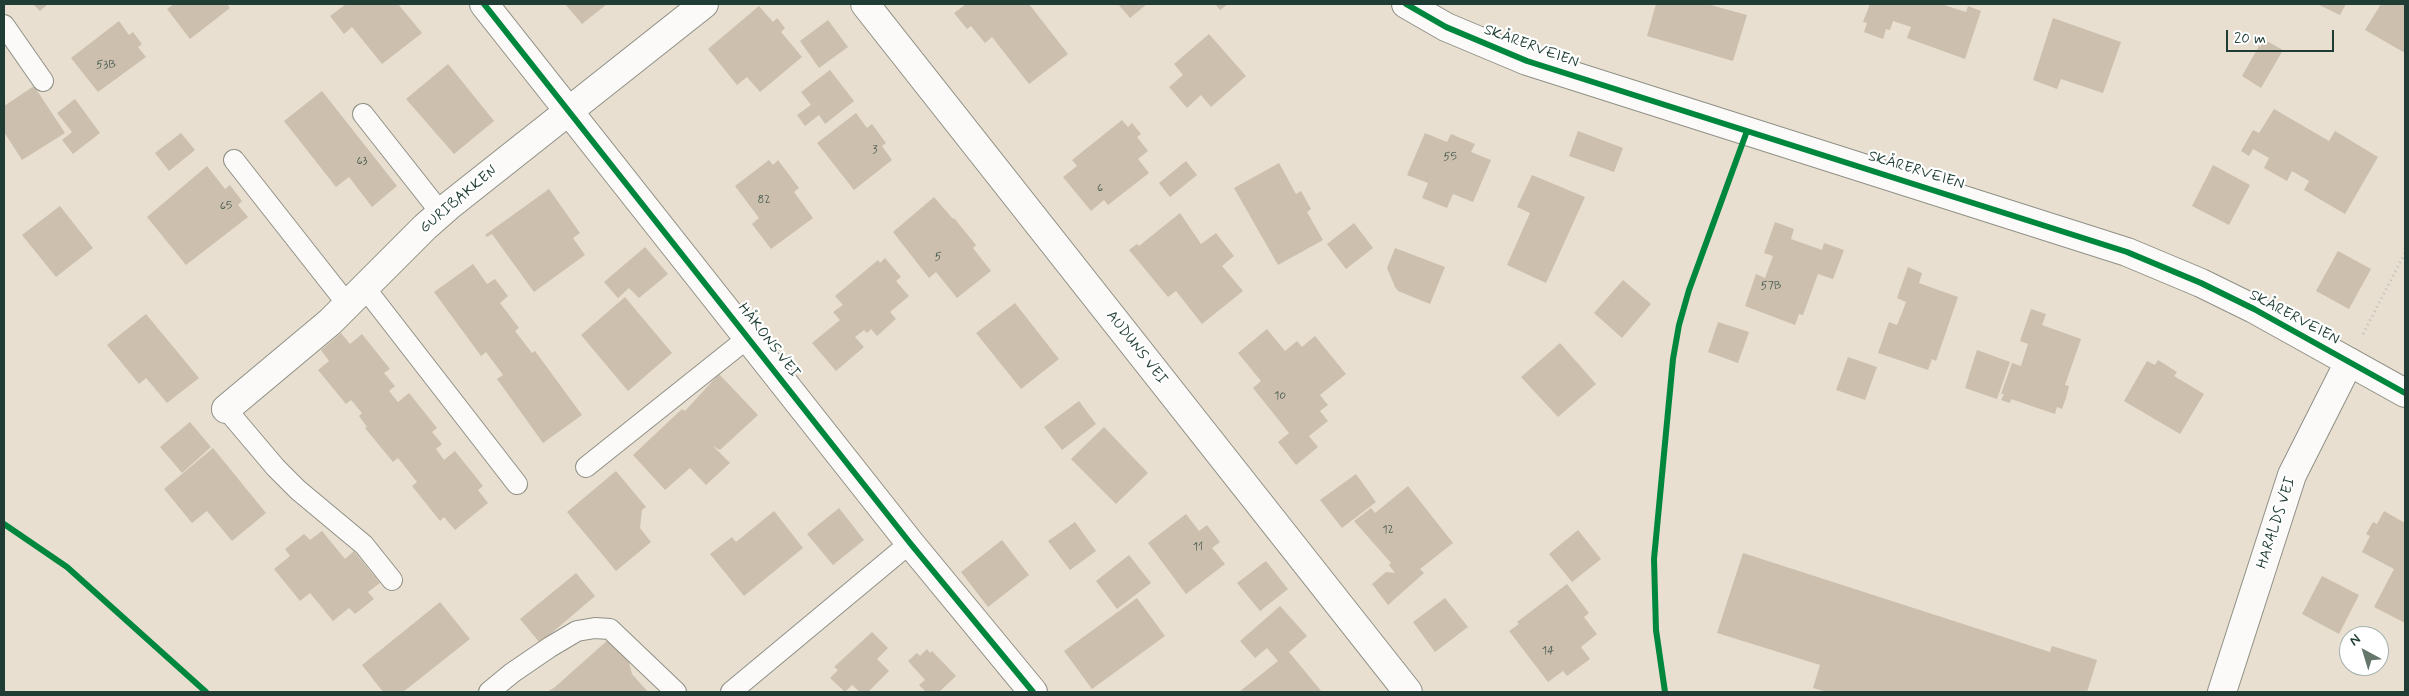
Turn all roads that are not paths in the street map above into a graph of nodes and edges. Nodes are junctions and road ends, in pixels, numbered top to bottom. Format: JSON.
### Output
{"nodes":[{"id":1,"x":484,"y":4,"type":"edge"},
{"id":2,"x":704,"y":4,"type":"edge"},
{"id":3,"x":865,"y":4,"type":"edge"},
{"id":4,"x":1406,"y":4,"type":"edge"},
{"id":5,"x":4,"y":25,"type":"edge"},
{"id":6,"x":43,"y":81,"type":"dead end"},
{"id":7,"x":570,"y":110,"type":"junction"},
{"id":8,"x":363,"y":114,"type":"dead end"},
{"id":9,"x":234,"y":160,"type":"dead end"},
{"id":10,"x":441,"y":214,"type":"junction"},
{"id":11,"x":357,"y":296,"type":"junction"},
{"id":12,"x":749,"y":337,"type":"junction"},
{"id":13,"x":2349,"y":362,"type":"junction"},
{"id":14,"x":2405,"y":393,"type":"edge"},
{"id":15,"x":226,"y":409,"type":"joint"},
{"id":16,"x":586,"y":468,"type":"dead end"},
{"id":17,"x":517,"y":484,"type":"dead end"},
{"id":18,"x":910,"y":543,"type":"junction"},
{"id":19,"x":392,"y":580,"type":"dead end"},
{"id":20,"x":489,"y":692,"type":"edge"},
{"id":21,"x":676,"y":692,"type":"edge"},
{"id":22,"x":731,"y":692,"type":"edge"},
{"id":23,"x":1033,"y":692,"type":"edge"},
{"id":24,"x":1408,"y":692,"type":"edge"},
{"id":25,"x":2222,"y":692,"type":"edge"}],
"edges":[{"from":1,"to":7,"type":"street","name":"HÅKONS VEI"},
{"from":2,"to":7,"type":"street","name":"GURIBAKKEN"},
{"from":3,"to":24,"type":"street","name":"AUDUNS VEI"},
{"from":4,"to":13,"type":"street","name":"SKÅRERVEIEN"},
{"from":5,"to":6,"type":"lane"},
{"from":7,"to":10,"type":"street","name":"GURIBAKKEN"},
{"from":7,"to":12,"type":"street","name":"HÅKONS VEI"},
{"from":8,"to":10,"type":"lane"},
{"from":9,"to":11,"type":"lane"},
{"from":10,"to":11,"type":"street","name":"GURIBAKKEN"},
{"from":11,"to":15,"type":"street","name":"GURIBAKKEN"},
{"from":11,"to":17,"type":"lane"},
{"from":12,"to":16,"type":"lane"},
{"from":12,"to":18,"type":"street","name":"HÅKONS VEI"},
{"from":13,"to":14,"type":"street","name":"SKÅRERVEIEN"},
{"from":13,"to":25,"type":"street","name":"HARALDS VEI"},
{"from":15,"to":19,"type":"lane"},
{"from":18,"to":22,"type":"lane"},
{"from":18,"to":23,"type":"street","name":"HÅKONS VEI"},
{"from":20,"to":21,"type":"lane"}]}
